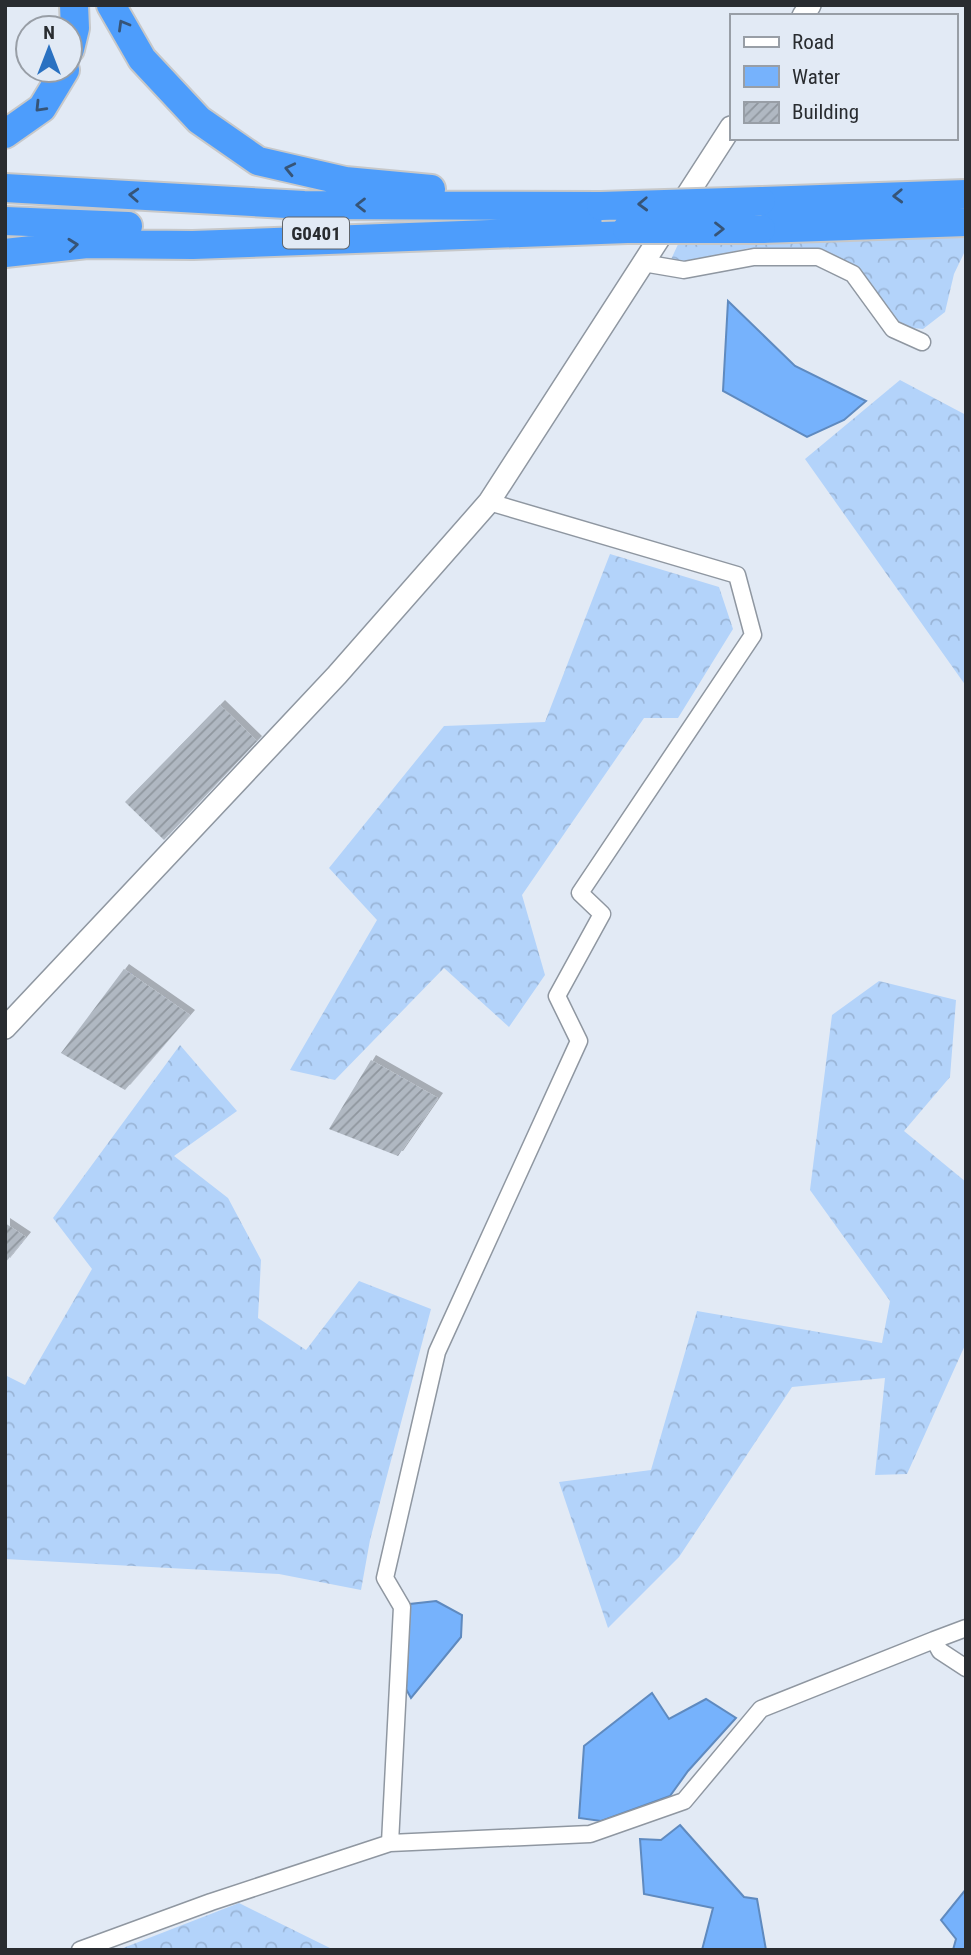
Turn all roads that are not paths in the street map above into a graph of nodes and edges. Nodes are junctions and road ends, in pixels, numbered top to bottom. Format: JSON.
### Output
{"nodes":[{"id":1,"x":111,"y":5,"type":"edge"},
{"id":2,"x":57,"y":84,"type":"edge"},
{"id":3,"x":730,"y":129,"type":"edge"},
{"id":4,"x":5,"y":134,"type":"edge"},
{"id":5,"x":5,"y":188,"type":"edge"},
{"id":6,"x":966,"y":194,"type":"edge"},
{"id":7,"x":601,"y":206,"type":"junction"},
{"id":8,"x":5,"y":221,"type":"edge"},
{"id":9,"x":966,"y":222,"type":"edge"},
{"id":10,"x":627,"y":229,"type":"junction"},
{"id":11,"x":5,"y":253,"type":"edge"},
{"id":12,"x":643,"y":263,"type":"junction"},
{"id":13,"x":922,"y":342,"type":"dead end"},
{"id":14,"x":489,"y":502,"type":"junction"},
{"id":15,"x":5,"y":1028,"type":"edge"},
{"id":16,"x":966,"y":1628,"type":"edge"},
{"id":17,"x":934,"y":1640,"type":"junction"},
{"id":18,"x":966,"y":1668,"type":"edge"},
{"id":19,"x":390,"y":1843,"type":"junction"},
{"id":20,"x":80,"y":1950,"type":"edge"}],
"edges":[{"from":7,"to":1,"type":"highway","one_way":true},
{"from":2,"to":4,"type":"highway","one_way":true},
{"from":3,"to":12,"type":"main road"},
{"from":7,"to":5,"type":"highway","number":"G0401","one_way":true},
{"from":6,"to":7,"type":"highway","number":"G0401","one_way":true,"bridge":true},
{"from":8,"to":10,"type":"highway","number":"G0401"},
{"from":10,"to":9,"type":"highway","number":"G0401","one_way":true,"bridge":true},
{"from":11,"to":10,"type":"highway","one_way":true},
{"from":12,"to":13,"type":"street"},
{"from":12,"to":14,"type":"main road"},
{"from":14,"to":15,"type":"main road"},
{"from":14,"to":19,"type":"street"},
{"from":16,"to":17,"type":"street"},
{"from":17,"to":18,"type":"street"},
{"from":17,"to":19,"type":"street"},
{"from":19,"to":20,"type":"street"}]}
